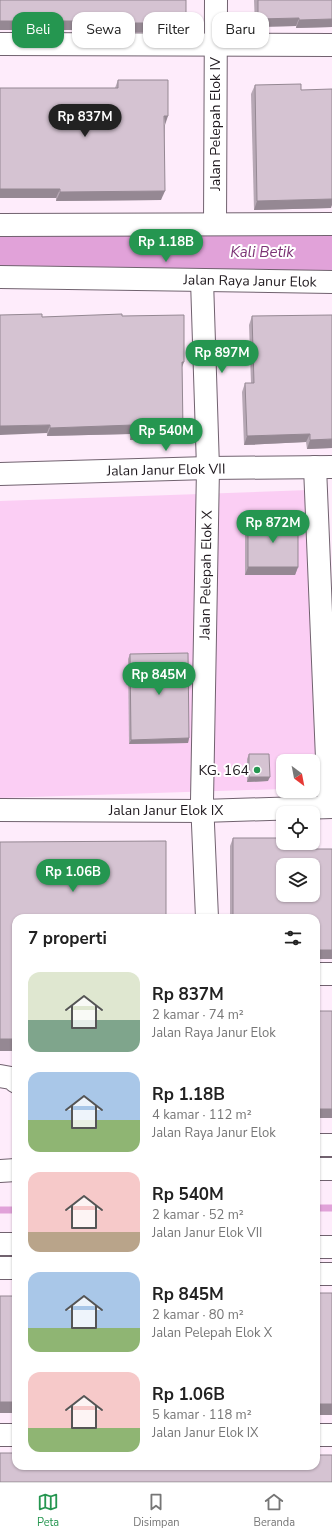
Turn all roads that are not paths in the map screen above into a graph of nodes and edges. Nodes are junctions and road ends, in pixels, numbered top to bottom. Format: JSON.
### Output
{"nodes":[{"id":1,"x":216,"y":0,"type":"edge"},
{"id":2,"x":216,"y":12,"type":"edge"},
{"id":3,"x":0,"y":44,"type":"edge"},
{"id":4,"x":212,"y":44,"type":"edge"},
{"id":5,"x":269,"y":44,"type":"edge"},
{"id":6,"x":332,"y":45,"type":"edge"},
{"id":7,"x":216,"y":48,"type":"edge"},
{"id":8,"x":0,"y":224,"type":"edge"},
{"id":9,"x":215,"y":224,"type":"junction"},
{"id":10,"x":332,"y":224,"type":"edge"},
{"id":11,"x":0,"y":277,"type":"edge"},
{"id":12,"x":202,"y":280,"type":"junction"},
{"id":13,"x":332,"y":282,"type":"edge"},
{"id":14,"x":324,"y":467,"type":"edge"},
{"id":15,"x":208,"y":468,"type":"junction"},
{"id":16,"x":0,"y":474,"type":"edge"},
{"id":17,"x":327,"y":647,"type":"edge"},
{"id":18,"x":330,"y":807,"type":"edge"},
{"id":19,"x":0,"y":810,"type":"edge"},
{"id":20,"x":202,"y":811,"type":"junction"},
{"id":21,"x":207,"y":914,"type":"edge"},
{"id":22,"x":320,"y":974,"type":"edge"},
{"id":23,"x":332,"y":974,"type":"edge"},
{"id":24,"x":0,"y":1076,"type":"edge"},
{"id":25,"x":12,"y":1079,"type":"edge"},
{"id":26,"x":332,"y":1145,"type":"edge"},
{"id":27,"x":320,"y":1146,"type":"edge"},
{"id":28,"x":320,"y":1169,"type":"edge"},
{"id":29,"x":332,"y":1169,"type":"edge"},
{"id":30,"x":12,"y":1170,"type":"edge"},
{"id":31,"x":0,"y":1171,"type":"edge"},
{"id":32,"x":0,"y":1244,"type":"edge"},
{"id":33,"x":12,"y":1244,"type":"edge"},
{"id":34,"x":320,"y":1247,"type":"edge"},
{"id":35,"x":332,"y":1247,"type":"edge"},
{"id":36,"x":0,"y":1268,"type":"edge"},
{"id":37,"x":12,"y":1268,"type":"edge"},
{"id":38,"x":320,"y":1274,"type":"edge"},
{"id":39,"x":332,"y":1274,"type":"edge"},
{"id":40,"x":0,"y":1434,"type":"edge"},
{"id":41,"x":12,"y":1435,"type":"edge"},
{"id":42,"x":320,"y":1435,"type":"edge"},
{"id":43,"x":332,"y":1435,"type":"edge"}],
"edges":[{"from":1,"to":2,"type":"street","name":"Jalan Pelepah Elok IV"},
{"from":3,"to":4,"type":"street"},
{"from":5,"to":6,"type":"street"},
{"from":7,"to":9,"type":"street","name":"Jalan Pelepah Elok IV"},
{"from":8,"to":9,"type":"street"},
{"from":9,"to":10,"type":"street"},
{"from":11,"to":12,"type":"street","name":"Jalan Raya Janur Elok"},
{"from":12,"to":13,"type":"street","name":"Jalan Raya Janur Elok"},
{"from":12,"to":15,"type":"street","name":"Jalan Pelepah Elok X"},
{"from":14,"to":15,"type":"street","name":"Jalan Janur Elok VII"},
{"from":14,"to":17,"type":"street"},
{"from":15,"to":16,"type":"street","name":"Jalan Janur Elok VII"},
{"from":15,"to":20,"type":"street","name":"Jalan Pelepah Elok X"},
{"from":17,"to":18,"type":"street"},
{"from":18,"to":20,"type":"street","name":"Jalan Janur Elok IX"},
{"from":19,"to":20,"type":"street","name":"Jalan Janur Elok IX"},
{"from":20,"to":21,"type":"street","name":"Jalan Pelepah Elok X"},
{"from":22,"to":23,"type":"street"},
{"from":24,"to":25,"type":"street"},
{"from":26,"to":27,"type":"street"},
{"from":28,"to":29,"type":"street"},
{"from":30,"to":31,"type":"street"},
{"from":32,"to":33,"type":"street"},
{"from":34,"to":35,"type":"street"},
{"from":36,"to":37,"type":"street"},
{"from":38,"to":39,"type":"street"},
{"from":40,"to":41,"type":"street"},
{"from":42,"to":43,"type":"street"}]}
